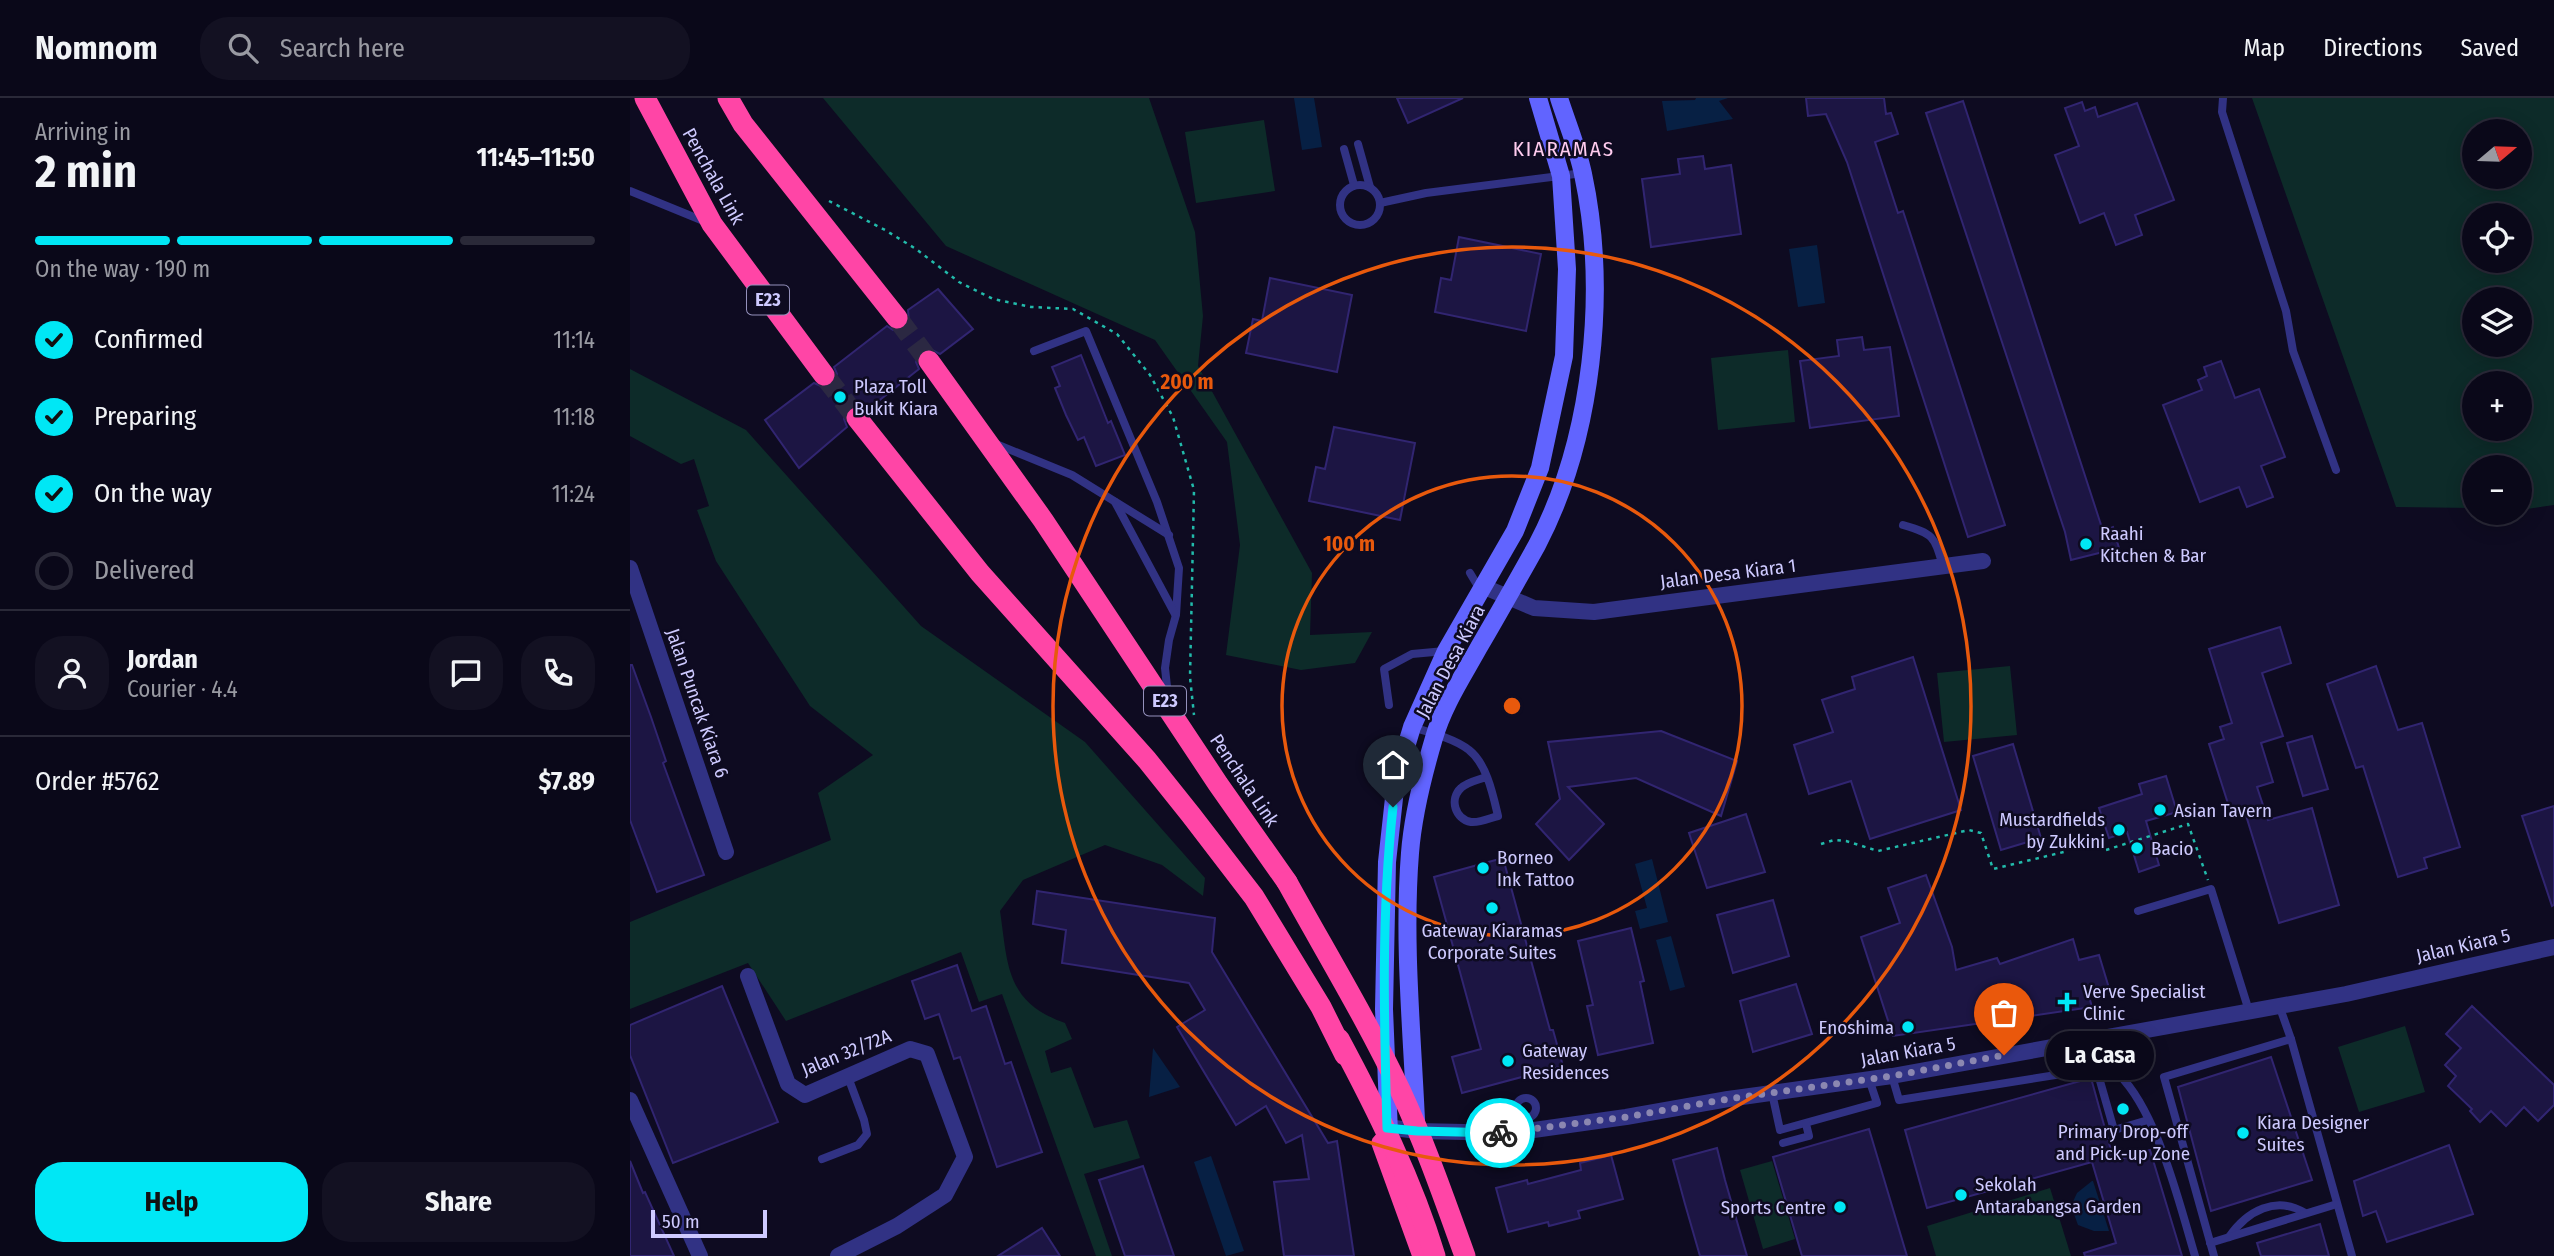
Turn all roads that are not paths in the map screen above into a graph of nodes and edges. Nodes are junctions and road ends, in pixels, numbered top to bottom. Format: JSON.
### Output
{"nodes":[{"id":1,"x":645,"y":98,"type":"edge"},
{"id":2,"x":727,"y":98,"type":"edge"},
{"id":3,"x":1538,"y":98,"type":"edge"},
{"id":4,"x":1559,"y":98,"type":"edge"},
{"id":5,"x":2223,"y":98,"type":"edge"},
{"id":6,"x":1358,"y":144,"type":"dead end"},
{"id":7,"x":1344,"y":149,"type":"dead end"},
{"id":8,"x":1583,"y":173,"type":"junction"},
{"id":9,"x":1561,"y":176,"type":"junction"},
{"id":10,"x":1354,"y":185,"type":"junction"},
{"id":11,"x":1370,"y":187,"type":"junction"},
{"id":12,"x":630,"y":191,"type":"edge"},
{"id":13,"x":1380,"y":203,"type":"junction"},
{"id":14,"x":712,"y":224,"type":"junction"},
{"id":15,"x":897,"y":317,"type":"tunnel mouth"},
{"id":16,"x":1034,"y":351,"type":"dead end"},
{"id":17,"x":929,"y":361,"type":"tunnel mouth"},
{"id":18,"x":824,"y":375,"type":"tunnel mouth"},
{"id":19,"x":857,"y":418,"type":"tunnel mouth"},
{"id":20,"x":986,"y":440,"type":"junction"},
{"id":21,"x":2336,"y":470,"type":"dead end"},
{"id":22,"x":1114,"y":499,"type":"junction"},
{"id":23,"x":1903,"y":525,"type":"dead end"},
{"id":24,"x":1169,"y":535,"type":"junction"},
{"id":25,"x":1983,"y":561,"type":"dead end"},
{"id":26,"x":1943,"y":566,"type":"junction"},
{"id":27,"x":630,"y":568,"type":"edge"},
{"id":28,"x":1476,"y":580,"type":"junction"},
{"id":29,"x":1508,"y":598,"type":"junction"},
{"id":30,"x":1176,"y":615,"type":"junction"},
{"id":31,"x":1446,"y":651,"type":"junction"},
{"id":32,"x":1168,"y":705,"type":"junction"},
{"id":33,"x":1389,"y":705,"type":"dead end"},
{"id":34,"x":1412,"y":727,"type":"junction"},
{"id":35,"x":1435,"y":734,"type":"junction"},
{"id":36,"x":1486,"y":777,"type":"junction"},
{"id":37,"x":726,"y":852,"type":"dead end"},
{"id":38,"x":2138,"y":911,"type":"dead end"},
{"id":39,"x":2554,"y":947,"type":"edge"},
{"id":40,"x":748,"y":976,"type":"dead end"},
{"id":41,"x":2279,"y":1005,"type":"junction"},
{"id":42,"x":2249,"y":1010,"type":"junction"},
{"id":43,"x":1339,"y":1039,"type":"junction"},
{"id":44,"x":2291,"y":1039,"type":"junction"},
{"id":45,"x":2106,"y":1067,"type":"junction"},
{"id":46,"x":1892,"y":1076,"type":"junction"},
{"id":47,"x":848,"y":1077,"type":"junction"},
{"id":48,"x":1869,"y":1079,"type":"junction"},
{"id":49,"x":1772,"y":1093,"type":"junction"},
{"id":50,"x":630,"y":1100,"type":"edge"},
{"id":51,"x":2148,"y":1120,"type":"junction"},
{"id":52,"x":1806,"y":1124,"type":"junction"},
{"id":53,"x":1387,"y":1128,"type":"junction"},
{"id":54,"x":1417,"y":1131,"type":"junction"},
{"id":55,"x":1783,"y":1143,"type":"dead end"},
{"id":56,"x":822,"y":1159,"type":"dead end"},
{"id":57,"x":2337,"y":1204,"type":"junction"},
{"id":58,"x":2305,"y":1213,"type":"junction"},
{"id":59,"x":2229,"y":1237,"type":"junction"},
{"id":60,"x":2210,"y":1243,"type":"junction"},
{"id":61,"x":700,"y":1256,"type":"edge"},
{"id":62,"x":838,"y":1256,"type":"edge"},
{"id":63,"x":1423,"y":1256,"type":"edge"},
{"id":64,"x":1434,"y":1256,"type":"edge"},
{"id":65,"x":1458,"y":1256,"type":"edge"},
{"id":66,"x":1465,"y":1256,"type":"edge"},
{"id":67,"x":2195,"y":1256,"type":"edge"},
{"id":68,"x":2214,"y":1256,"type":"edge"},
{"id":69,"x":2352,"y":1256,"type":"edge"}],
"edges":[{"from":1,"to":14,"type":"highway","name":"Penchala Link","number":"E23"},
{"from":2,"to":15,"type":"highway"},
{"from":3,"to":9,"type":"main road","name":"Jalan Desa Kiara"},
{"from":4,"to":8,"type":"main road","name":"Jalan Desa Kiara"},
{"from":5,"to":21,"type":"lane"},
{"from":6,"to":11,"type":"lane"},
{"from":7,"to":10,"type":"lane"},
{"from":8,"to":9,"type":"lane"},
{"from":8,"to":29,"type":"main road","name":"Jalan Desa Kiara"},
{"from":9,"to":13,"type":"lane"},
{"from":9,"to":28,"type":"main road","name":"Jalan Desa Kiara"},
{"from":10,"to":11,"type":"lane"},
{"from":10,"to":13,"type":"lane"},
{"from":11,"to":13,"type":"lane"},
{"from":12,"to":14,"type":"lane"},
{"from":14,"to":18,"type":"highway","name":"Penchala Link","number":"E23"},
{"from":16,"to":24,"type":"lane"},
{"from":17,"to":20,"type":"highway","name":"Penchala Link","number":"E23"},
{"from":19,"to":43,"type":"highway","number":"E23"},
{"from":20,"to":22,"type":"lane"},
{"from":20,"to":32,"type":"highway","name":"Penchala Link","number":"E23"},
{"from":22,"to":24,"type":"lane"},
{"from":22,"to":30,"type":"lane"},
{"from":23,"to":26,"type":"lane"},
{"from":24,"to":30,"type":"lane"},
{"from":25,"to":26,"type":"street","name":"Jalan Desa Kiara 1"},
{"from":26,"to":29,"type":"street","name":"Jalan Desa Kiara 1"},
{"from":27,"to":37,"type":"street","name":"Jalan Puncak Kiara 6"},
{"from":28,"to":29,"type":"street","name":"Jalan Desa Kiara 1"},
{"from":28,"to":31,"type":"main road","name":"Jalan Desa Kiara"},
{"from":29,"to":35,"type":"main road","name":"Jalan Desa Kiara"},
{"from":30,"to":32,"type":"lane"},
{"from":31,"to":33,"type":"lane"},
{"from":31,"to":34,"type":"main road","name":"Jalan Desa Kiara"},
{"from":32,"to":66,"type":"highway","name":"Penchala Link","number":"E23","bridge":true},
{"from":34,"to":35,"type":"lane"},
{"from":34,"to":53,"type":"main road","name":"Jalan Desa Kiara"},
{"from":35,"to":36,"type":"lane"},
{"from":35,"to":54,"type":"main road","name":"Jalan Desa Kiara"},
{"from":36,"to":36,"type":"lane"},
{"from":38,"to":42,"type":"lane"},
{"from":39,"to":41,"type":"street","name":"Jalan Kiara 5"},
{"from":40,"to":47,"type":"street","name":"Jalan 32/72A"},
{"from":41,"to":42,"type":"street","name":"Jalan Kiara 5"},
{"from":41,"to":44,"type":"lane"},
{"from":42,"to":46,"type":"street","name":"Jalan Kiara 5"},
{"from":43,"to":63,"type":"highway","bridge":true},
{"from":43,"to":64,"type":"highway","bridge":true},
{"from":44,"to":57,"type":"lane"},
{"from":44,"to":60,"type":"lane"},
{"from":45,"to":46,"type":"lane"},
{"from":45,"to":51,"type":"lane"},
{"from":45,"to":51,"type":"lane"},
{"from":46,"to":48,"type":"street","name":"Jalan Kiara 5"},
{"from":47,"to":56,"type":"lane"},
{"from":47,"to":62,"type":"street","name":"Jalan 32/72A"},
{"from":48,"to":49,"type":"street","name":"Jalan Kiara 5"},
{"from":48,"to":52,"type":"lane"},
{"from":49,"to":52,"type":"lane"},
{"from":49,"to":54,"type":"street","name":"Jalan Kiara 5"},
{"from":50,"to":61,"type":"street"},
{"from":51,"to":67,"type":"lane"},
{"from":52,"to":55,"type":"lane"},
{"from":53,"to":54,"type":"street","name":"Jalan Kiara 5"},
{"from":53,"to":64,"type":"main road","name":"Jalan Desa Kiara"},
{"from":54,"to":65,"type":"main road","name":"Jalan Desa Kiara"},
{"from":57,"to":58,"type":"lane"},
{"from":57,"to":69,"type":"lane"},
{"from":58,"to":59,"type":"lane"},
{"from":58,"to":59,"type":"lane"},
{"from":59,"to":60,"type":"lane"},
{"from":60,"to":68,"type":"lane"}]}
